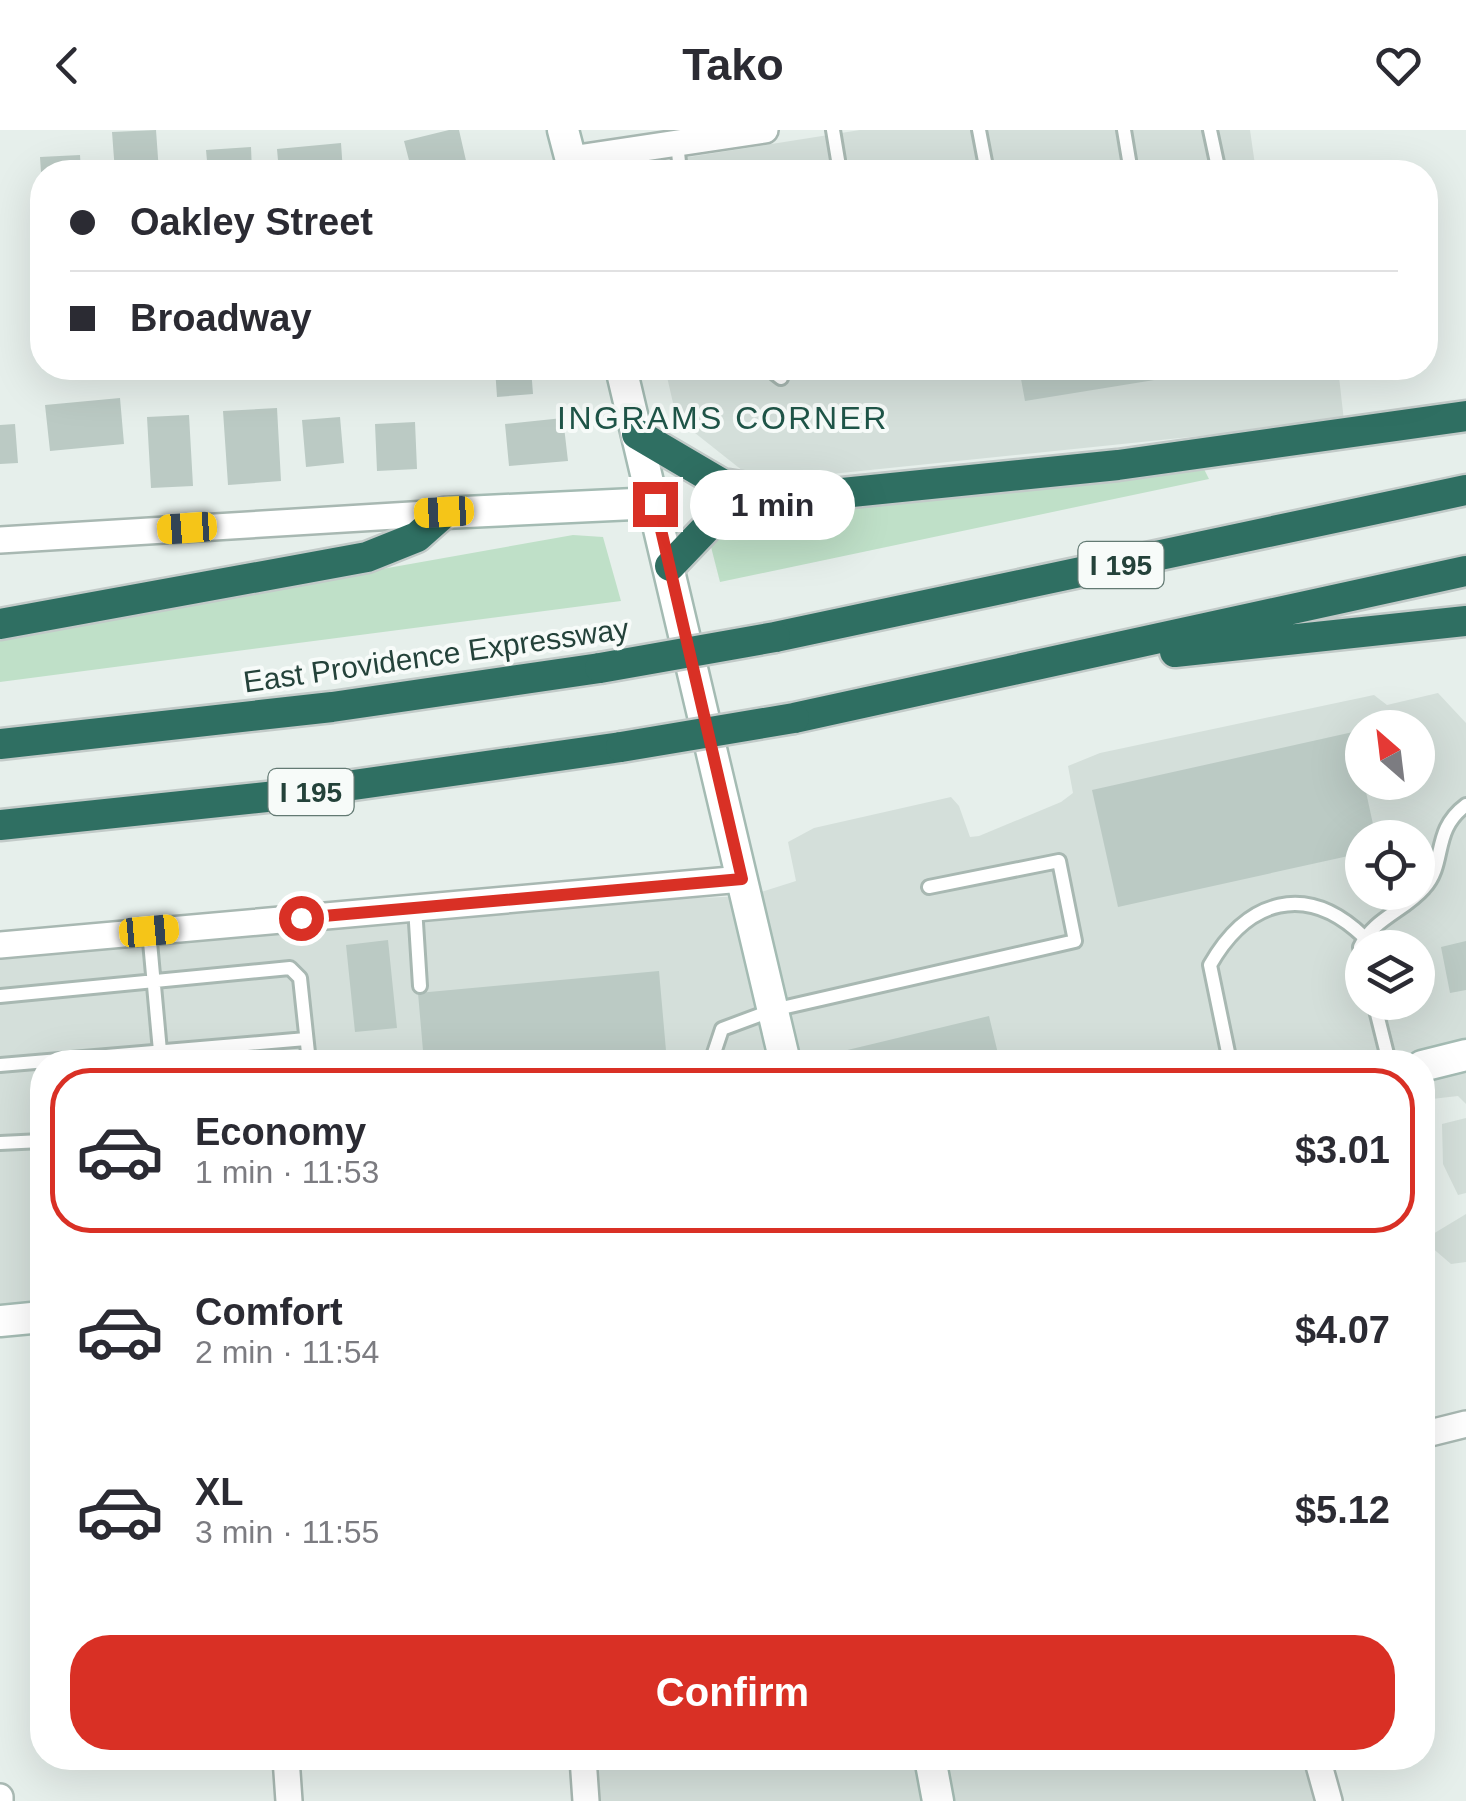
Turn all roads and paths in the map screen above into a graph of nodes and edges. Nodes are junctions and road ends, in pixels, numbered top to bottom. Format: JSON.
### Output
{"nodes":[{"id":1,"x":765,"y":130,"type":"edge"},
{"id":2,"x":834,"y":130,"type":"edge"},
{"id":3,"x":979,"y":130,"type":"edge"},
{"id":4,"x":1124,"y":130,"type":"edge"},
{"id":5,"x":1210,"y":130,"type":"edge"},
{"id":6,"x":677,"y":142,"type":"junction"},
{"id":7,"x":569,"y":154,"type":"edge"},
{"id":8,"x":679,"y":160,"type":"edge"},
{"id":9,"x":838,"y":160,"type":"edge"},
{"id":10,"x":985,"y":160,"type":"edge"},
{"id":11,"x":1129,"y":160,"type":"edge"},
{"id":12,"x":1216,"y":160,"type":"edge"},
{"id":13,"x":624,"y":380,"type":"edge"},
{"id":14,"x":1466,"y":416,"type":"edge"},
{"id":15,"x":637,"y":434,"type":"junction"},
{"id":16,"x":1466,"y":490,"type":"edge"},
{"id":17,"x":803,"y":497,"type":"junction"},
{"id":18,"x":655,"y":504,"type":"junction"},
{"id":19,"x":444,"y":512,"type":"junction"},
{"id":20,"x":0,"y":540,"type":"edge"},
{"id":21,"x":670,"y":566,"type":"junction"},
{"id":22,"x":1466,"y":570,"type":"edge"},
{"id":23,"x":1466,"y":621,"type":"edge"},
{"id":24,"x":0,"y":624,"type":"edge"},
{"id":25,"x":1028,"y":668,"type":"junction"},
{"id":26,"x":0,"y":744,"type":"edge"},
{"id":27,"x":1466,"y":805,"type":"edge"},
{"id":28,"x":0,"y":826,"type":"edge"},
{"id":29,"x":742,"y":879,"type":"junction"},
{"id":30,"x":930,"y":888,"type":"dead end"},
{"id":31,"x":415,"y":908,"type":"junction"},
{"id":32,"x":1357,"y":930,"type":"edge"},
{"id":33,"x":1373,"y":930,"type":"edge"},
{"id":34,"x":149,"y":931,"type":"junction"},
{"id":35,"x":0,"y":945,"type":"edge"},
{"id":36,"x":153,"y":982,"type":"junction"},
{"id":37,"x":420,"y":986,"type":"dead end"},
{"id":38,"x":0,"y":996,"type":"edge"},
{"id":39,"x":773,"y":1010,"type":"junction"},
{"id":40,"x":1378,"y":1020,"type":"edge"},
{"id":41,"x":306,"y":1038,"type":"junction"},
{"id":42,"x":160,"y":1050,"type":"edge"},
{"id":43,"x":214,"y":1050,"type":"edge"},
{"id":44,"x":308,"y":1050,"type":"edge"},
{"id":45,"x":715,"y":1050,"type":"edge"},
{"id":46,"x":782,"y":1050,"type":"edge"},
{"id":47,"x":1228,"y":1050,"type":"edge"},
{"id":48,"x":1386,"y":1050,"type":"edge"},
{"id":49,"x":1466,"y":1054,"type":"edge"},
{"id":50,"x":1435,"y":1062,"type":"edge"},
{"id":51,"x":30,"y":1064,"type":"edge"},
{"id":52,"x":0,"y":1066,"type":"edge"},
{"id":53,"x":30,"y":1142,"type":"edge"},
{"id":54,"x":0,"y":1143,"type":"edge"},
{"id":55,"x":30,"y":1318,"type":"edge"},
{"id":56,"x":0,"y":1320,"type":"edge"},
{"id":57,"x":1466,"y":1424,"type":"edge"},
{"id":58,"x":1435,"y":1432,"type":"edge"},
{"id":59,"x":287,"y":1770,"type":"edge"},
{"id":60,"x":583,"y":1770,"type":"edge"},
{"id":61,"x":932,"y":1770,"type":"edge"},
{"id":62,"x":1320,"y":1770,"type":"edge"},
{"id":63,"x":290,"y":1801,"type":"edge"},
{"id":64,"x":586,"y":1801,"type":"edge"},
{"id":65,"x":938,"y":1801,"type":"edge"},
{"id":66,"x":1328,"y":1801,"type":"edge"}],
"edges":[{"from":1,"to":6,"type":"street"},
{"from":2,"to":9,"type":"lane"},
{"from":3,"to":10,"type":"lane"},
{"from":4,"to":11,"type":"lane"},
{"from":5,"to":12,"type":"lane"},
{"from":6,"to":7,"type":"street"},
{"from":6,"to":8,"type":"lane"},
{"from":13,"to":15,"type":"main road"},
{"from":14,"to":17,"type":"highway"},
{"from":15,"to":17,"type":"highway"},
{"from":15,"to":18,"type":"main road"},
{"from":16,"to":26,"type":"highway","name":"East Providence Expressway","number":"I 195","bridge":true},
{"from":17,"to":21,"type":"highway"},
{"from":18,"to":19,"type":"main road"},
{"from":18,"to":21,"type":"main road"},
{"from":19,"to":20,"type":"street"},
{"from":19,"to":24,"type":"highway"},
{"from":21,"to":29,"type":"main road"},
{"from":22,"to":25,"type":"highway","number":"I 195"},
{"from":23,"to":25,"type":"highway"},
{"from":25,"to":28,"type":"highway","number":"I 195","bridge":true},
{"from":27,"to":33,"type":"lane"},
{"from":29,"to":31,"type":"street"},
{"from":29,"to":39,"type":"main road"},
{"from":30,"to":39,"type":"lane"},
{"from":31,"to":34,"type":"street"},
{"from":31,"to":37,"type":"lane"},
{"from":32,"to":47,"type":"lane"},
{"from":34,"to":35,"type":"street"},
{"from":34,"to":36,"type":"lane"},
{"from":36,"to":38,"type":"lane"},
{"from":36,"to":41,"type":"lane"},
{"from":36,"to":42,"type":"lane"},
{"from":39,"to":45,"type":"lane"},
{"from":39,"to":46,"type":"main road"},
{"from":40,"to":48,"type":"lane"},
{"from":41,"to":43,"type":"lane"},
{"from":41,"to":44,"type":"lane"},
{"from":49,"to":50,"type":"main road"},
{"from":51,"to":52,"type":"lane"},
{"from":53,"to":54,"type":"lane"},
{"from":55,"to":56,"type":"main road"},
{"from":57,"to":58,"type":"street"},
{"from":59,"to":63,"type":"street"},
{"from":60,"to":64,"type":"street"},
{"from":61,"to":65,"type":"main road"},
{"from":62,"to":66,"type":"street"}]}
